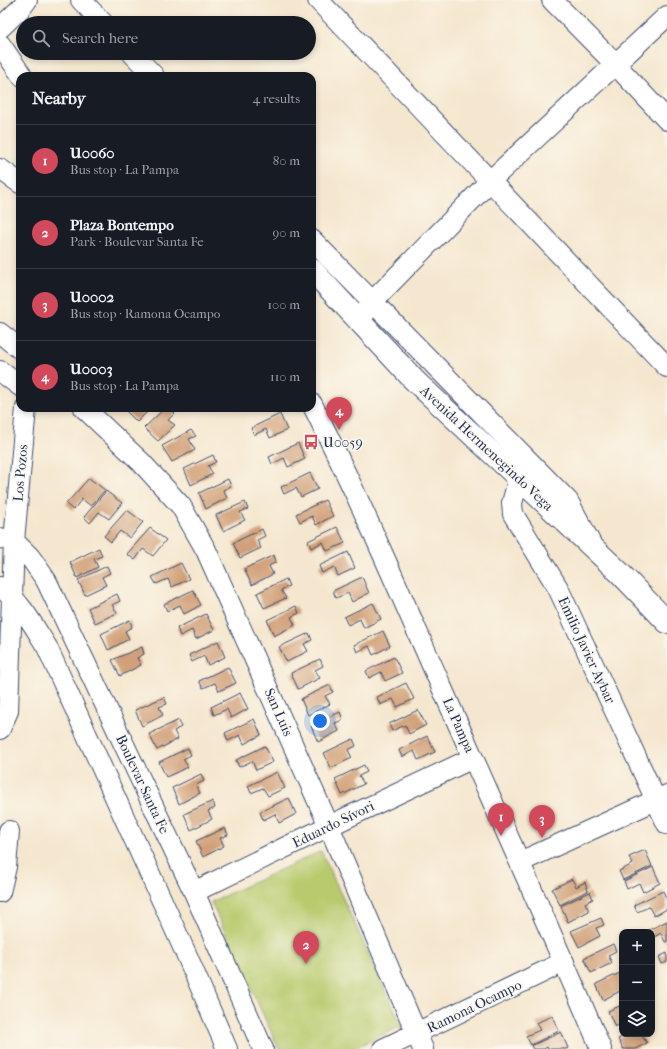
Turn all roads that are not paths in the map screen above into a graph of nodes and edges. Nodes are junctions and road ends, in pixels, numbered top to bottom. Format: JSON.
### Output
{"nodes":[{"id":1,"x":27,"y":0,"type":"edge"},
{"id":2,"x":81,"y":0,"type":"edge"},
{"id":3,"x":318,"y":0,"type":"edge"},
{"id":4,"x":552,"y":0,"type":"edge"},
{"id":5,"x":96,"y":16,"type":"edge"},
{"id":6,"x":667,"y":16,"type":"edge"},
{"id":7,"x":0,"y":28,"type":"edge"},
{"id":8,"x":0,"y":44,"type":"edge"},
{"id":9,"x":139,"y":60,"type":"edge"},
{"id":10,"x":615,"y":64,"type":"junction"},
{"id":11,"x":19,"y":72,"type":"edge"},
{"id":12,"x":150,"y":72,"type":"edge"},
{"id":13,"x":667,"y":120,"type":"edge"},
{"id":14,"x":1,"y":171,"type":"edge"},
{"id":15,"x":16,"y":180,"type":"edge"},
{"id":16,"x":491,"y":180,"type":"junction"},
{"id":17,"x":316,"y":244,"type":"edge"},
{"id":18,"x":316,"y":274,"type":"edge"},
{"id":19,"x":372,"y":302,"type":"junction"},
{"id":20,"x":360,"y":321,"type":"junction"},
{"id":21,"x":0,"y":333,"type":"edge"},
{"id":22,"x":16,"y":346,"type":"edge"},
{"id":23,"x":667,"y":367,"type":"edge"},
{"id":24,"x":0,"y":371,"type":"edge"},
{"id":25,"x":16,"y":383,"type":"edge"},
{"id":26,"x":25,"y":412,"type":"edge"},
{"id":27,"x":88,"y":412,"type":"edge"},
{"id":28,"x":316,"y":412,"type":"edge"},
{"id":29,"x":519,"y":478,"type":"junction"},
{"id":30,"x":7,"y":539,"type":"edge"},
{"id":31,"x":593,"y":548,"type":"junction"},
{"id":32,"x":6,"y":591,"type":"edge"},
{"id":33,"x":667,"y":622,"type":"edge"},
{"id":34,"x":0,"y":728,"type":"edge"},
{"id":35,"x":473,"y":758,"type":"junction"},
{"id":36,"x":662,"y":798,"type":"edge"},
{"id":37,"x":667,"y":824,"type":"edge"},
{"id":38,"x":329,"y":826,"type":"junction"},
{"id":39,"x":9,"y":831,"type":"dead end"},
{"id":40,"x":520,"y":862,"type":"junction"},
{"id":41,"x":0,"y":892,"type":"edge"},
{"id":42,"x":194,"y":892,"type":"junction"},
{"id":43,"x":564,"y":962,"type":"junction"},
{"id":44,"x":420,"y":1041,"type":"edge"},
{"id":45,"x":227,"y":1049,"type":"edge"},
{"id":46,"x":263,"y":1049,"type":"edge"},
{"id":47,"x":383,"y":1049,"type":"edge"},
{"id":48,"x":601,"y":1049,"type":"edge"}],
"edges":[{"from":1,"to":7,"type":"street"},
{"from":2,"to":5,"type":"street"},
{"from":3,"to":16,"type":"street"},
{"from":4,"to":10,"type":"street"},
{"from":6,"to":10,"type":"street"},
{"from":8,"to":11,"type":"street"},
{"from":9,"to":12,"type":"street"},
{"from":10,"to":13,"type":"street"},
{"from":10,"to":16,"type":"street"},
{"from":14,"to":15,"type":"street"},
{"from":16,"to":19,"type":"street"},
{"from":16,"to":23,"type":"street"},
{"from":17,"to":19,"type":"street"},
{"from":18,"to":20,"type":"street","name":"Avenida Hermenegindo Vega"},
{"from":19,"to":20,"type":"street"},
{"from":19,"to":31,"type":"street"},
{"from":20,"to":29,"type":"street","name":"Avenida Hermenegindo Vega"},
{"from":21,"to":22,"type":"street"},
{"from":24,"to":25,"type":"street"},
{"from":26,"to":30,"type":"street","name":"Los Pozos"},
{"from":27,"to":38,"type":"street","name":"San Luis"},
{"from":28,"to":35,"type":"street","name":"La Pampa"},
{"from":29,"to":31,"type":"street","name":"Avenida Hermenegindo Vega"},
{"from":29,"to":36,"type":"street","name":"Emilio Javier Aybar"},
{"from":30,"to":32,"type":"street","name":"Los Pozos"},
{"from":30,"to":42,"type":"street","name":"Boulevar Santa Fe"},
{"from":31,"to":33,"type":"street","name":"Avenida Hermenegindo Vega"},
{"from":32,"to":34,"type":"street","name":"Los Pozos"},
{"from":32,"to":45,"type":"street"},
{"from":35,"to":38,"type":"street","name":"Eduardo Sívori"},
{"from":35,"to":40,"type":"street","name":"La Pampa"},
{"from":36,"to":37,"type":"street","name":"Emilio Javier Aybar"},
{"from":36,"to":40,"type":"street"},
{"from":38,"to":42,"type":"street","name":"Eduardo Sívori"},
{"from":38,"to":44,"type":"street","name":"San Luis"},
{"from":39,"to":41,"type":"street"},
{"from":40,"to":43,"type":"street","name":"La Pampa"},
{"from":42,"to":46,"type":"street","name":"Boulevar Santa Fe"},
{"from":43,"to":44,"type":"street","name":"Ramona Ocampo"},
{"from":43,"to":48,"type":"street","name":"La Pampa"},
{"from":44,"to":47,"type":"street","name":"Ramona Ocampo"}]}
